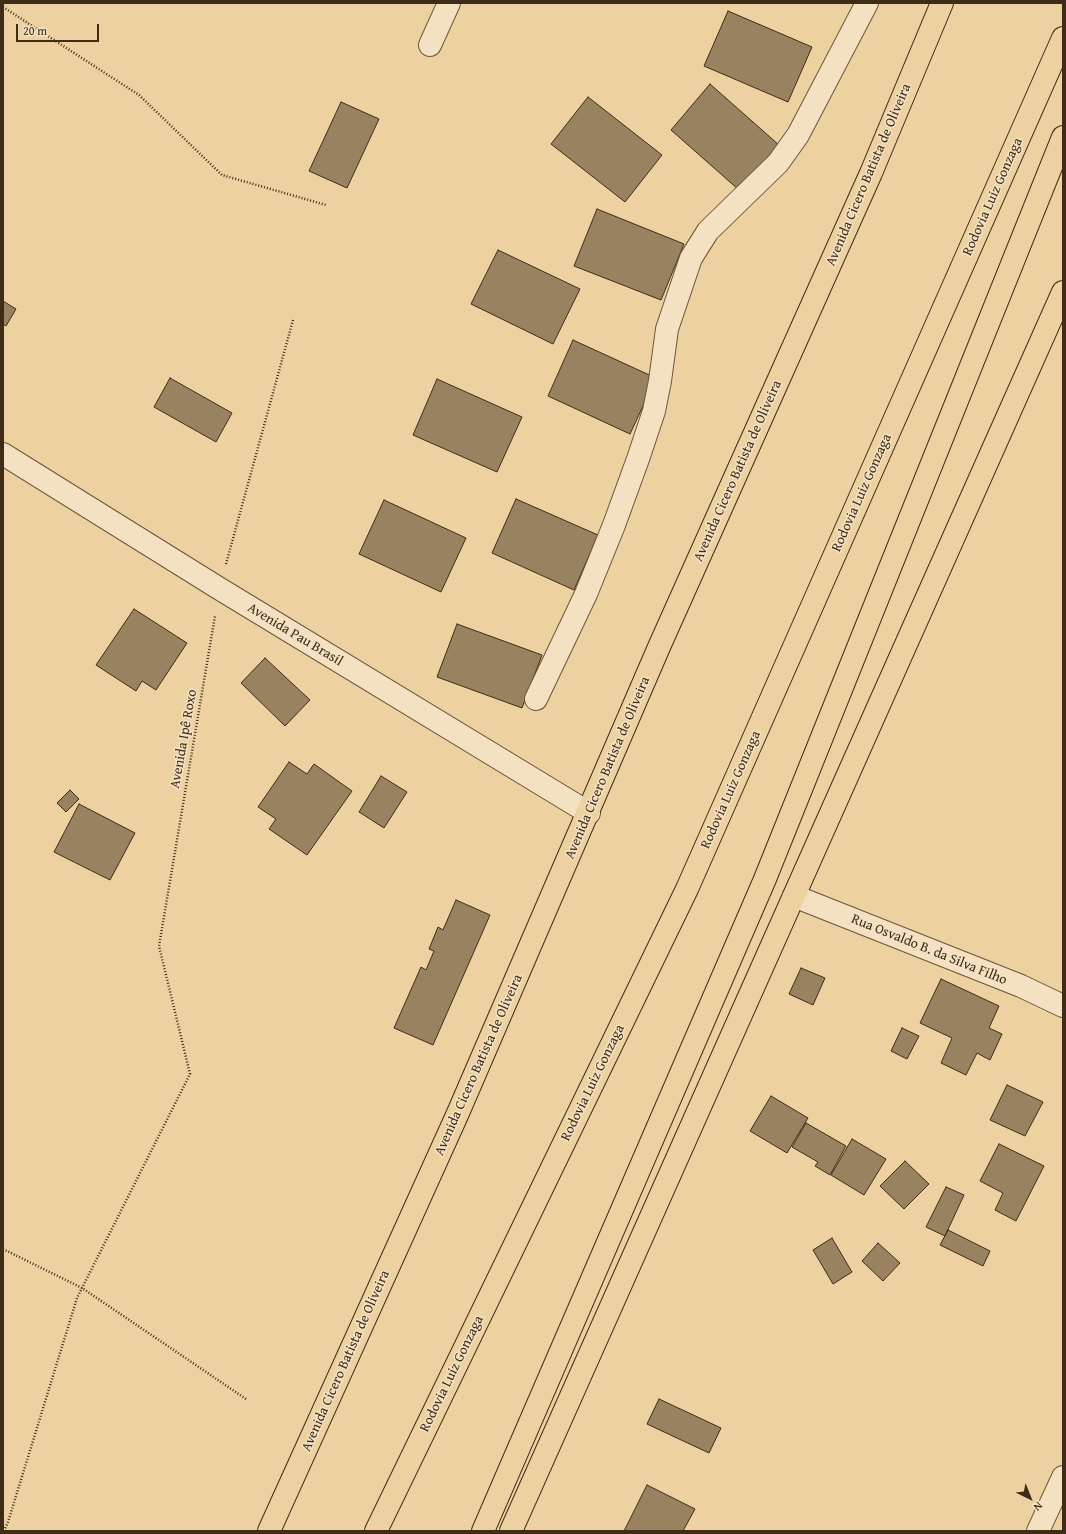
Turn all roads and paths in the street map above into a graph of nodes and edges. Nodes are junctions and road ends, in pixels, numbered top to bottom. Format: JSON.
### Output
{"nodes":[{"id":1,"x":449,"y":3,"type":"edge"},
{"id":2,"x":867,"y":3,"type":"edge"},
{"id":3,"x":942,"y":3,"type":"edge"},
{"id":4,"x":3,"y":7,"type":"edge"},
{"id":5,"x":1063,"y":38,"type":"edge"},
{"id":6,"x":430,"y":45,"type":"dead end"},
{"id":7,"x":1063,"y":137,"type":"edge"},
{"id":8,"x":326,"y":205,"type":"dead end"},
{"id":9,"x":1063,"y":292,"type":"edge"},
{"id":10,"x":293,"y":320,"type":"dead end"},
{"id":11,"x":3,"y":454,"type":"edge"},
{"id":12,"x":220,"y":588,"type":"junction"},
{"id":13,"x":536,"y":699,"type":"dead end"},
{"id":14,"x":589,"y":813,"type":"junction"},
{"id":15,"x":794,"y":896,"type":"junction"},
{"id":16,"x":1063,"y":1006,"type":"edge"},
{"id":17,"x":3,"y":1249,"type":"edge"},
{"id":18,"x":82,"y":1288,"type":"junction"},
{"id":19,"x":246,"y":1398,"type":"dead end"},
{"id":20,"x":1063,"y":1477,"type":"edge"},
{"id":21,"x":4,"y":1531,"type":"edge"},
{"id":22,"x":269,"y":1531,"type":"edge"},
{"id":23,"x":376,"y":1531,"type":"edge"},
{"id":24,"x":483,"y":1531,"type":"edge"},
{"id":25,"x":511,"y":1531,"type":"edge"},
{"id":26,"x":1038,"y":1531,"type":"edge"}],
"edges":[{"from":1,"to":6,"type":"street"},
{"from":2,"to":13,"type":"street"},
{"from":3,"to":14,"type":"main road","name":"Avenida Cicero Batista de Oliveira"},
{"from":4,"to":8,"type":"path"},
{"from":5,"to":23,"type":"main road","name":"Rodovia Luiz Gonzaga"},
{"from":7,"to":24,"type":"main road"},
{"from":9,"to":15,"type":"main road"},
{"from":10,"to":12,"type":"path","name":"Avenida Ipê Roxo"},
{"from":11,"to":12,"type":"street","name":"Avenida Pau Brasil"},
{"from":12,"to":14,"type":"street","name":"Avenida Pau Brasil"},
{"from":12,"to":18,"type":"path","name":"Avenida Ipê Roxo"},
{"from":14,"to":22,"type":"main road","name":"Avenida Cicero Batista de Oliveira"},
{"from":15,"to":16,"type":"street","name":"Rua Osvaldo B. da Silva Filho"},
{"from":15,"to":25,"type":"main road"},
{"from":17,"to":18,"type":"path"},
{"from":18,"to":19,"type":"path"},
{"from":18,"to":21,"type":"path","name":"Avenida Ipê Roxo"},
{"from":20,"to":26,"type":"street"}]}
